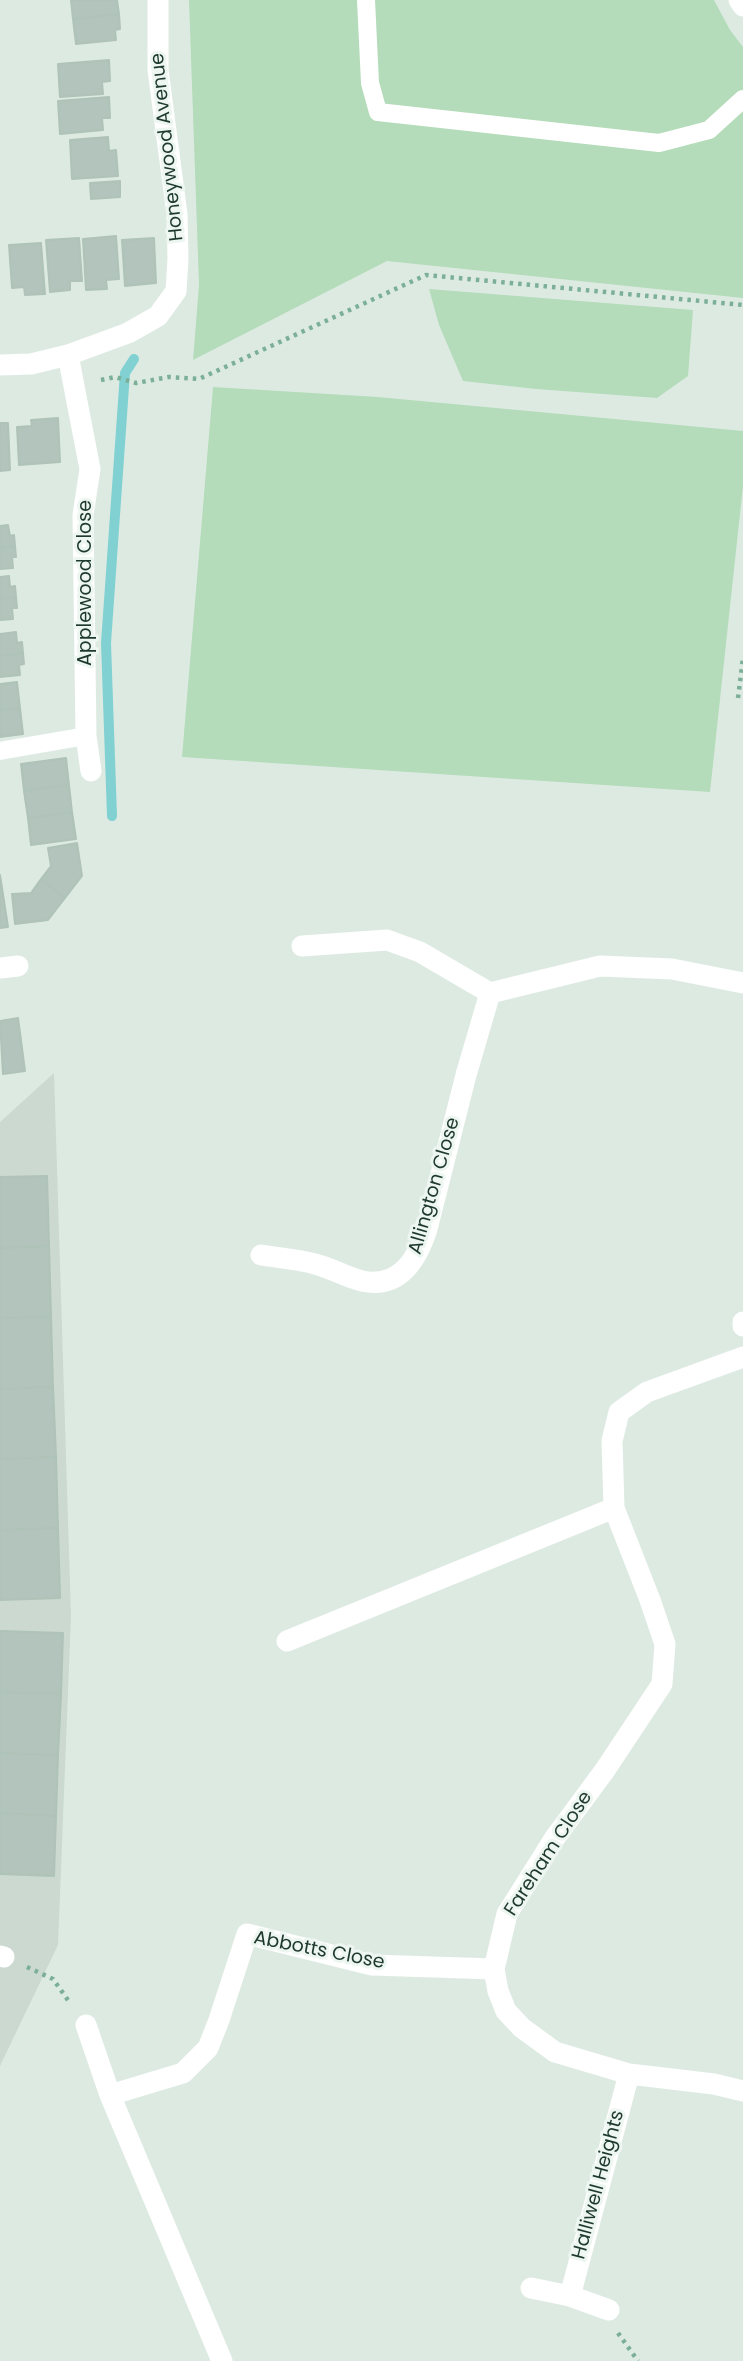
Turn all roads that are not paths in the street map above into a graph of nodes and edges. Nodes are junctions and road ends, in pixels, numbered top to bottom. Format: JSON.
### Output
{"nodes":[{"id":1,"x":158,"y":0,"type":"edge"},
{"id":2,"x":366,"y":0,"type":"edge"},
{"id":3,"x":739,"y":0,"type":"edge"},
{"id":4,"x":743,"y":6,"type":"edge"},
{"id":5,"x":743,"y":99,"type":"edge"},
{"id":6,"x":68,"y":355,"type":"junction"},
{"id":7,"x":0,"y":365,"type":"edge"},
{"id":8,"x":86,"y":736,"type":"junction"},
{"id":9,"x":0,"y":751,"type":"edge"},
{"id":10,"x":91,"y":771,"type":"dead end"},
{"id":11,"x":302,"y":946,"type":"dead end"},
{"id":12,"x":743,"y":983,"type":"edge"},
{"id":13,"x":490,"y":993,"type":"junction"},
{"id":14,"x":261,"y":1255,"type":"dead end"},
{"id":15,"x":743,"y":1357,"type":"edge"},
{"id":16,"x":614,"y":1508,"type":"junction"},
{"id":17,"x":287,"y":1641,"type":"dead end"},
{"id":18,"x":494,"y":1969,"type":"junction"},
{"id":19,"x":86,"y":2025,"type":"road end"},
{"id":20,"x":629,"y":2074,"type":"junction"},
{"id":21,"x":743,"y":2091,"type":"edge"},
{"id":22,"x":110,"y":2095,"type":"junction"},
{"id":23,"x":531,"y":2288,"type":"dead end"},
{"id":24,"x":570,"y":2296,"type":"junction"},
{"id":25,"x":612,"y":2320,"type":"road end"},
{"id":26,"x":222,"y":2361,"type":"edge"}],
"edges":[{"from":1,"to":6,"type":"street","name":"Honeywood Avenue"},
{"from":2,"to":5,"type":"lane"},
{"from":3,"to":4,"type":"street"},
{"from":6,"to":7,"type":"street","name":"Honeywood Avenue"},
{"from":6,"to":8,"type":"street","name":"Applewood Close"},
{"from":8,"to":9,"type":"lane"},
{"from":8,"to":10,"type":"street","name":"Applewood Close"},
{"from":11,"to":13,"type":"street"},
{"from":12,"to":13,"type":"street"},
{"from":13,"to":14,"type":"street","name":"Allington Close"},
{"from":15,"to":16,"type":"street","name":"Fareham Close"},
{"from":16,"to":17,"type":"street"},
{"from":16,"to":18,"type":"street","name":"Fareham Close"},
{"from":18,"to":20,"type":"street","name":"Fareham Close"},
{"from":18,"to":22,"type":"street","name":"Abbotts Close"},
{"from":19,"to":22,"type":"street"},
{"from":20,"to":21,"type":"street","name":"Fareham Close"},
{"from":20,"to":24,"type":"street","name":"Halliwell Heights"},
{"from":22,"to":26,"type":"street"},
{"from":23,"to":24,"type":"street"},
{"from":24,"to":25,"type":"street"}]}
